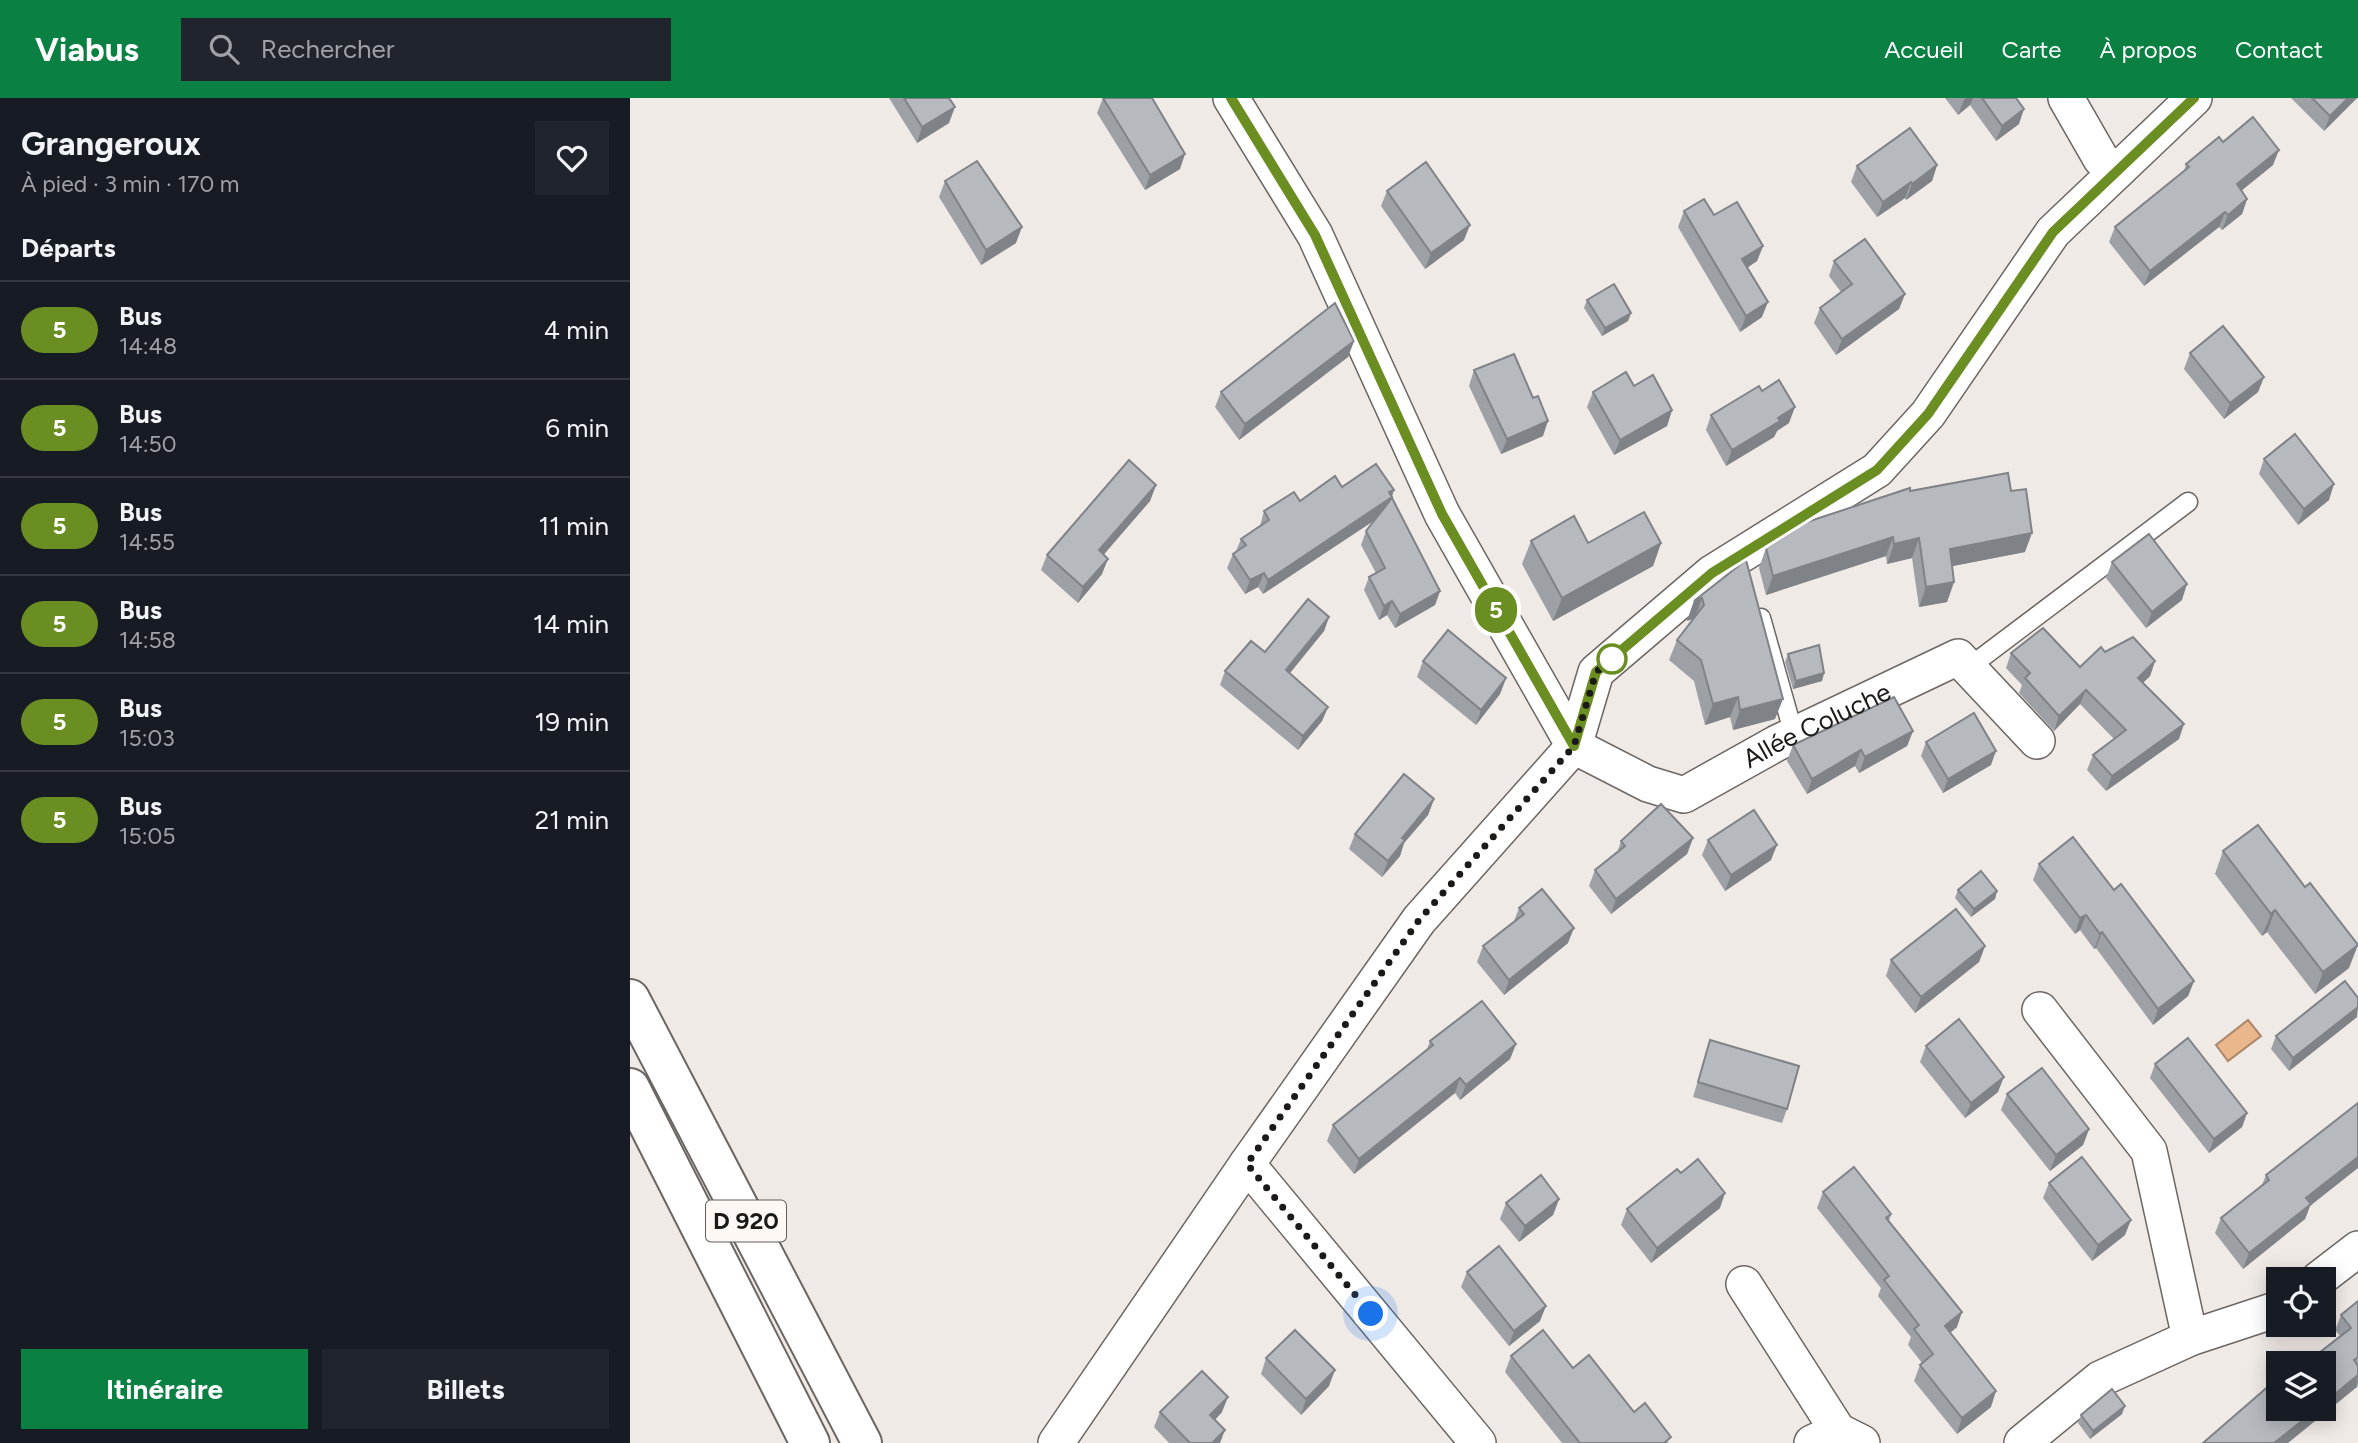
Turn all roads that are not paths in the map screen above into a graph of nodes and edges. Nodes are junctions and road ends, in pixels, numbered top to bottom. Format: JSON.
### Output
{"nodes":[{"id":1,"x":1231,"y":98,"type":"edge"},
{"id":2,"x":2066,"y":98,"type":"edge"},
{"id":3,"x":2194,"y":98,"type":"edge"},
{"id":4,"x":2116,"y":172,"type":"junction"},
{"id":5,"x":2188,"y":502,"type":"dead end"},
{"id":6,"x":1758,"y":606,"type":"edge"},
{"id":7,"x":1968,"y":668,"type":"junction"},
{"id":8,"x":1794,"y":735,"type":"junction"},
{"id":9,"x":2037,"y":741,"type":"dead end"},
{"id":10,"x":1574,"y":746,"type":"junction"},
{"id":11,"x":630,"y":999,"type":"edge"},
{"id":12,"x":2040,"y":1010,"type":"dead end"},
{"id":13,"x":630,"y":1088,"type":"edge"},
{"id":14,"x":1247,"y":1164,"type":"junction"},
{"id":15,"x":2358,"y":1249,"type":"edge"},
{"id":16,"x":2335,"y":1267,"type":"edge"},
{"id":17,"x":1744,"y":1284,"type":"dead end"},
{"id":18,"x":2266,"y":1313,"type":"edge"},
{"id":19,"x":2190,"y":1338,"type":"junction"},
{"id":20,"x":1838,"y":1439,"type":"edge"},
{"id":21,"x":810,"y":1443,"type":"edge"},
{"id":22,"x":862,"y":1443,"type":"edge"},
{"id":23,"x":1056,"y":1443,"type":"edge"},
{"id":24,"x":1478,"y":1443,"type":"edge"},
{"id":25,"x":2022,"y":1443,"type":"edge"}],
"edges":[{"from":1,"to":10,"type":"street"},
{"from":2,"to":4,"type":"street"},
{"from":3,"to":4,"type":"street"},
{"from":4,"to":10,"type":"street"},
{"from":5,"to":7,"type":"lane"},
{"from":6,"to":8,"type":"lane"},
{"from":7,"to":8,"type":"street","name":"Allée Coluche"},
{"from":7,"to":9,"type":"street"},
{"from":8,"to":10,"type":"street","name":"Allée Coluche"},
{"from":10,"to":14,"type":"street"},
{"from":11,"to":22,"type":"highway","number":"D 920"},
{"from":12,"to":19,"type":"street"},
{"from":13,"to":21,"type":"highway","number":"D 920"},
{"from":14,"to":23,"type":"street"},
{"from":14,"to":24,"type":"street"},
{"from":15,"to":16,"type":"street"},
{"from":17,"to":20,"type":"street"},
{"from":18,"to":19,"type":"street"},
{"from":19,"to":25,"type":"street"}]}
